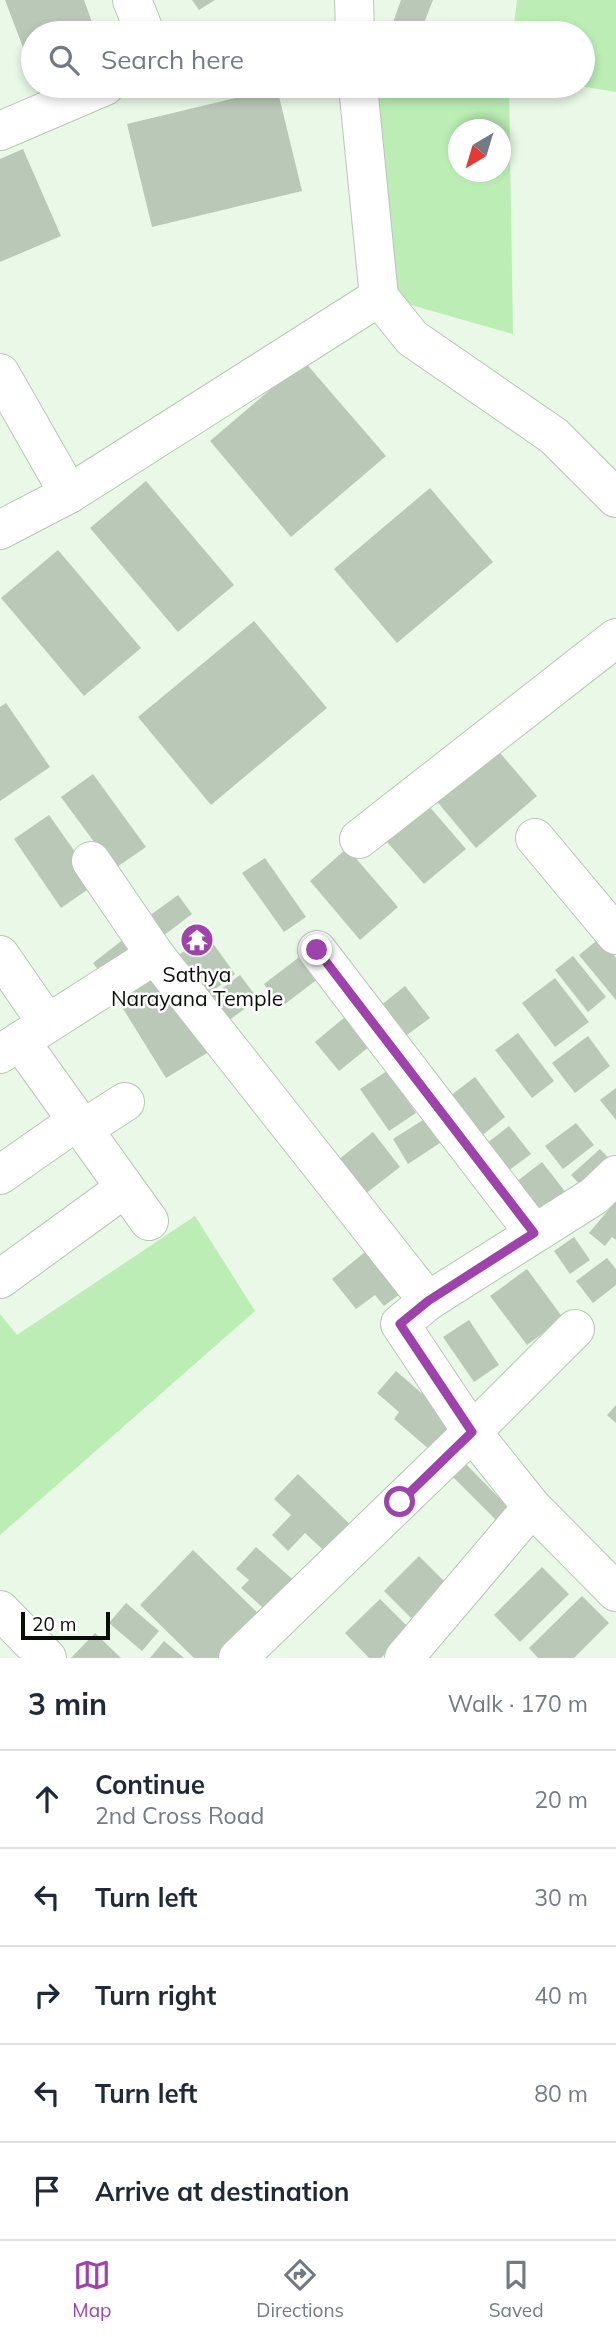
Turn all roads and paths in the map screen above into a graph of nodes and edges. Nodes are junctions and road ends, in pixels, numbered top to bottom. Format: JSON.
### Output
{"nodes":[{"id":1,"x":132,"y":0,"type":"edge"},
{"id":2,"x":354,"y":0,"type":"edge"},
{"id":3,"x":140,"y":21,"type":"edge"},
{"id":4,"x":355,"y":21,"type":"edge"},
{"id":5,"x":77,"y":98,"type":"edge"},
{"id":6,"x":359,"y":98,"type":"edge"},
{"id":7,"x":0,"y":131,"type":"edge"},
{"id":8,"x":379,"y":297,"type":"junction"},
{"id":9,"x":0,"y":373,"type":"edge"},
{"id":10,"x":69,"y":494,"type":"junction"},
{"id":11,"x":616,"y":498,"type":"edge"},
{"id":12,"x":0,"y":530,"type":"edge"},
{"id":13,"x":616,"y":638,"type":"edge"},
{"id":14,"x":535,"y":838,"type":"dead end"},
{"id":15,"x":359,"y":839,"type":"dead end"},
{"id":16,"x":90,"y":861,"type":"dead end"},
{"id":17,"x":616,"y":935,"type":"edge"},
{"id":18,"x":317,"y":950,"type":"dead end"},
{"id":19,"x":0,"y":955,"type":"edge"},
{"id":20,"x":155,"y":955,"type":"junction"},
{"id":21,"x":22,"y":1039,"type":"edge"},
{"id":22,"x":125,"y":1102,"type":"dead end"},
{"id":23,"x":80,"y":1125,"type":"junction"},
{"id":24,"x":0,"y":1175,"type":"edge"},
{"id":25,"x":616,"y":1175,"type":"edge"},
{"id":26,"x":125,"y":1188,"type":"junction"},
{"id":27,"x":149,"y":1221,"type":"dead end"},
{"id":28,"x":534,"y":1233,"type":"junction"},
{"id":29,"x":0,"y":1279,"type":"edge"},
{"id":30,"x":428,"y":1301,"type":"junction"},
{"id":31,"x":575,"y":1329,"type":"dead end"},
{"id":32,"x":472,"y":1432,"type":"junction"},
{"id":33,"x":532,"y":1507,"type":"junction"},
{"id":34,"x":616,"y":1592,"type":"edge"},
{"id":35,"x":0,"y":1610,"type":"edge"},
{"id":36,"x":256,"y":1652,"type":"edge"},
{"id":37,"x":47,"y":1658,"type":"edge"},
{"id":38,"x":404,"y":1658,"type":"edge"}],
"edges":[{"from":1,"to":3,"type":"street"},
{"from":2,"to":4,"type":"street"},
{"from":5,"to":7,"type":"street"},
{"from":6,"to":8,"type":"street"},
{"from":8,"to":10,"type":"street"},
{"from":8,"to":11,"type":"street"},
{"from":9,"to":10,"type":"street"},
{"from":10,"to":12,"type":"street"},
{"from":13,"to":15,"type":"street"},
{"from":14,"to":17,"type":"street"},
{"from":16,"to":20,"type":"street"},
{"from":18,"to":28,"type":"street"},
{"from":19,"to":21,"type":"street"},
{"from":20,"to":21,"type":"street"},
{"from":20,"to":30,"type":"street"},
{"from":21,"to":23,"type":"street"},
{"from":22,"to":23,"type":"street"},
{"from":23,"to":24,"type":"street"},
{"from":23,"to":26,"type":"street"},
{"from":25,"to":28,"type":"street"},
{"from":26,"to":27,"type":"street"},
{"from":26,"to":29,"type":"street"},
{"from":28,"to":30,"type":"street"},
{"from":30,"to":32,"type":"street"},
{"from":31,"to":32,"type":"street"},
{"from":32,"to":33,"type":"street"},
{"from":32,"to":36,"type":"street"},
{"from":33,"to":34,"type":"street"},
{"from":33,"to":38,"type":"street"},
{"from":35,"to":37,"type":"street"}]}
